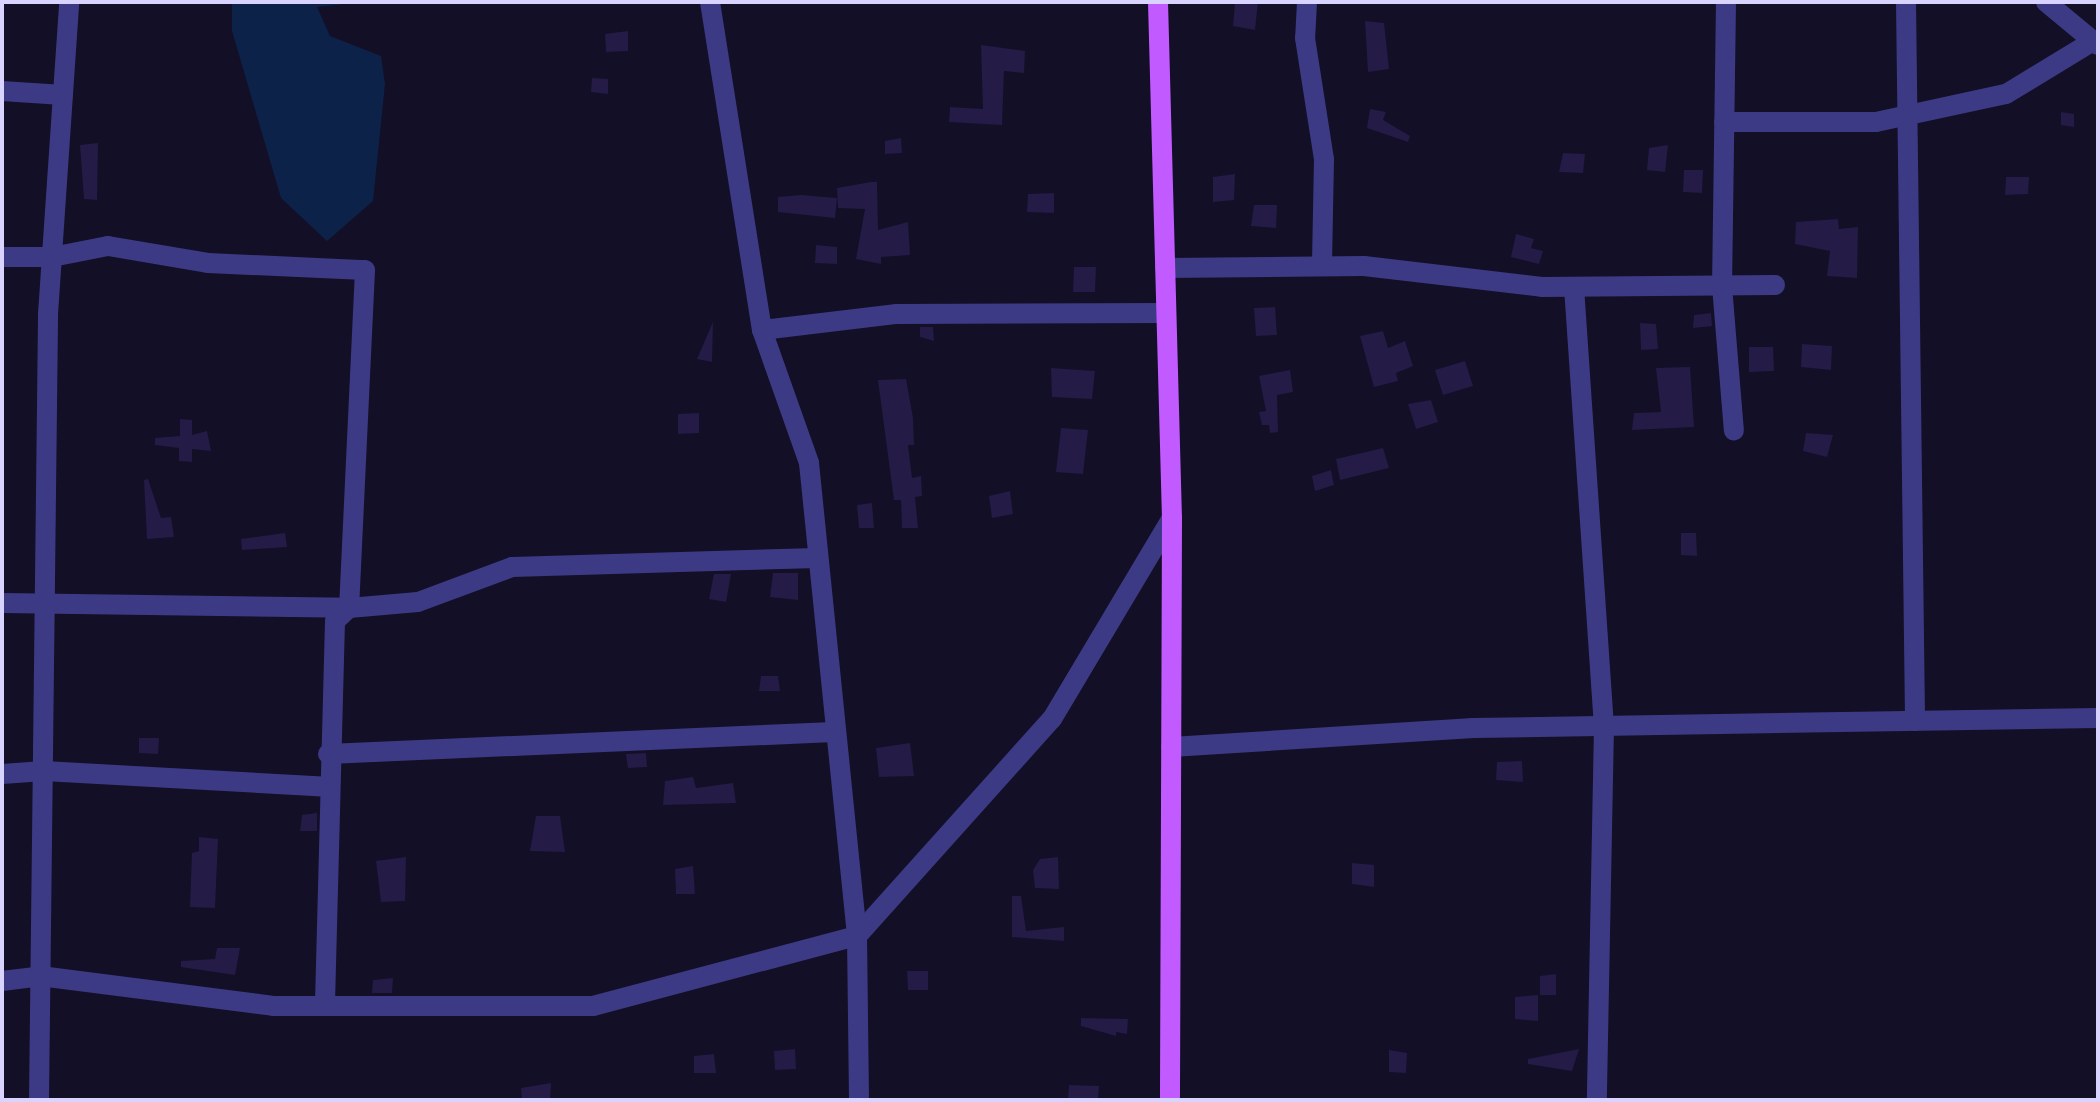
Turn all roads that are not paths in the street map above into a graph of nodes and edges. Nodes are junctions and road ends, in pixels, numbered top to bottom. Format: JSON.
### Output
{"nodes":[{"id":1,"x":69,"y":2,"type":"edge"},
{"id":2,"x":710,"y":2,"type":"edge"},
{"id":3,"x":1158,"y":2,"type":"edge"},
{"id":4,"x":1307,"y":2,"type":"edge"},
{"id":5,"x":1726,"y":2,"type":"edge"},
{"id":6,"x":1906,"y":2,"type":"edge"},
{"id":7,"x":2046,"y":2,"type":"edge"},
{"id":8,"x":2095,"y":43,"type":"edge"},
{"id":9,"x":2,"y":91,"type":"edge"},
{"id":10,"x":63,"y":95,"type":"junction"},
{"id":11,"x":1909,"y":115,"type":"junction"},
{"id":12,"x":1724,"y":122,"type":"junction"},
{"id":13,"x":2,"y":257,"type":"edge"},
{"id":14,"x":52,"y":257,"type":"junction"},
{"id":15,"x":1322,"y":266,"type":"junction"},
{"id":16,"x":1165,"y":268,"type":"junction"},
{"id":17,"x":1775,"y":285,"type":"dead end"},
{"id":18,"x":1722,"y":286,"type":"junction"},
{"id":19,"x":1574,"y":287,"type":"junction"},
{"id":20,"x":1166,"y":313,"type":"junction"},
{"id":21,"x":762,"y":330,"type":"junction"},
{"id":22,"x":1734,"y":431,"type":"dead end"},
{"id":23,"x":1172,"y":518,"type":"junction"},
{"id":24,"x":818,"y":558,"type":"junction"},
{"id":25,"x":2,"y":603,"type":"edge"},
{"id":26,"x":46,"y":604,"type":"junction"},
{"id":27,"x":349,"y":608,"type":"junction"},
{"id":28,"x":2098,"y":718,"type":"edge"},
{"id":29,"x":1915,"y":721,"type":"junction"},
{"id":30,"x":1604,"y":726,"type":"junction"},
{"id":31,"x":834,"y":732,"type":"junction"},
{"id":32,"x":1171,"y":747,"type":"junction"},
{"id":33,"x":328,"y":754,"type":"junction"},
{"id":34,"x":44,"y":771,"type":"junction"},
{"id":35,"x":2,"y":774,"type":"edge"},
{"id":36,"x":327,"y":787,"type":"junction"},
{"id":37,"x":857,"y":936,"type":"junction"},
{"id":38,"x":40,"y":976,"type":"junction"},
{"id":39,"x":2,"y":981,"type":"edge"},
{"id":40,"x":325,"y":1006,"type":"junction"},
{"id":41,"x":39,"y":1100,"type":"edge"},
{"id":42,"x":859,"y":1100,"type":"edge"},
{"id":43,"x":1170,"y":1100,"type":"edge"},
{"id":44,"x":1597,"y":1100,"type":"edge"}],
"edges":[{"from":1,"to":10,"type":"street"},
{"from":2,"to":21,"type":"street"},
{"from":3,"to":16,"type":"main road"},
{"from":4,"to":15,"type":"street"},
{"from":5,"to":12,"type":"street"},
{"from":6,"to":11,"type":"street"},
{"from":7,"to":8,"type":"street"},
{"from":8,"to":11,"type":"street"},
{"from":9,"to":10,"type":"street"},
{"from":10,"to":14,"type":"street"},
{"from":11,"to":12,"type":"street"},
{"from":11,"to":29,"type":"street"},
{"from":12,"to":18,"type":"street"},
{"from":13,"to":14,"type":"street"},
{"from":14,"to":26,"type":"street"},
{"from":14,"to":27,"type":"street"},
{"from":15,"to":16,"type":"street"},
{"from":15,"to":19,"type":"street"},
{"from":16,"to":20,"type":"main road"},
{"from":17,"to":18,"type":"street"},
{"from":18,"to":19,"type":"street"},
{"from":18,"to":22,"type":"street"},
{"from":19,"to":30,"type":"street"},
{"from":20,"to":21,"type":"street"},
{"from":20,"to":23,"type":"main road"},
{"from":21,"to":24,"type":"street"},
{"from":23,"to":32,"type":"main road"},
{"from":23,"to":37,"type":"street"},
{"from":24,"to":27,"type":"street"},
{"from":24,"to":31,"type":"street"},
{"from":25,"to":26,"type":"street"},
{"from":26,"to":27,"type":"street"},
{"from":26,"to":34,"type":"street"},
{"from":27,"to":33,"type":"street"},
{"from":28,"to":29,"type":"street"},
{"from":29,"to":30,"type":"street"},
{"from":30,"to":32,"type":"street"},
{"from":30,"to":44,"type":"street"},
{"from":31,"to":33,"type":"street"},
{"from":31,"to":37,"type":"street"},
{"from":32,"to":43,"type":"main road"},
{"from":33,"to":36,"type":"street"},
{"from":34,"to":35,"type":"street"},
{"from":34,"to":36,"type":"street"},
{"from":34,"to":38,"type":"street"},
{"from":36,"to":40,"type":"street"},
{"from":37,"to":40,"type":"street"},
{"from":37,"to":42,"type":"street"},
{"from":38,"to":39,"type":"street"},
{"from":38,"to":40,"type":"street"},
{"from":38,"to":41,"type":"street"}]}
